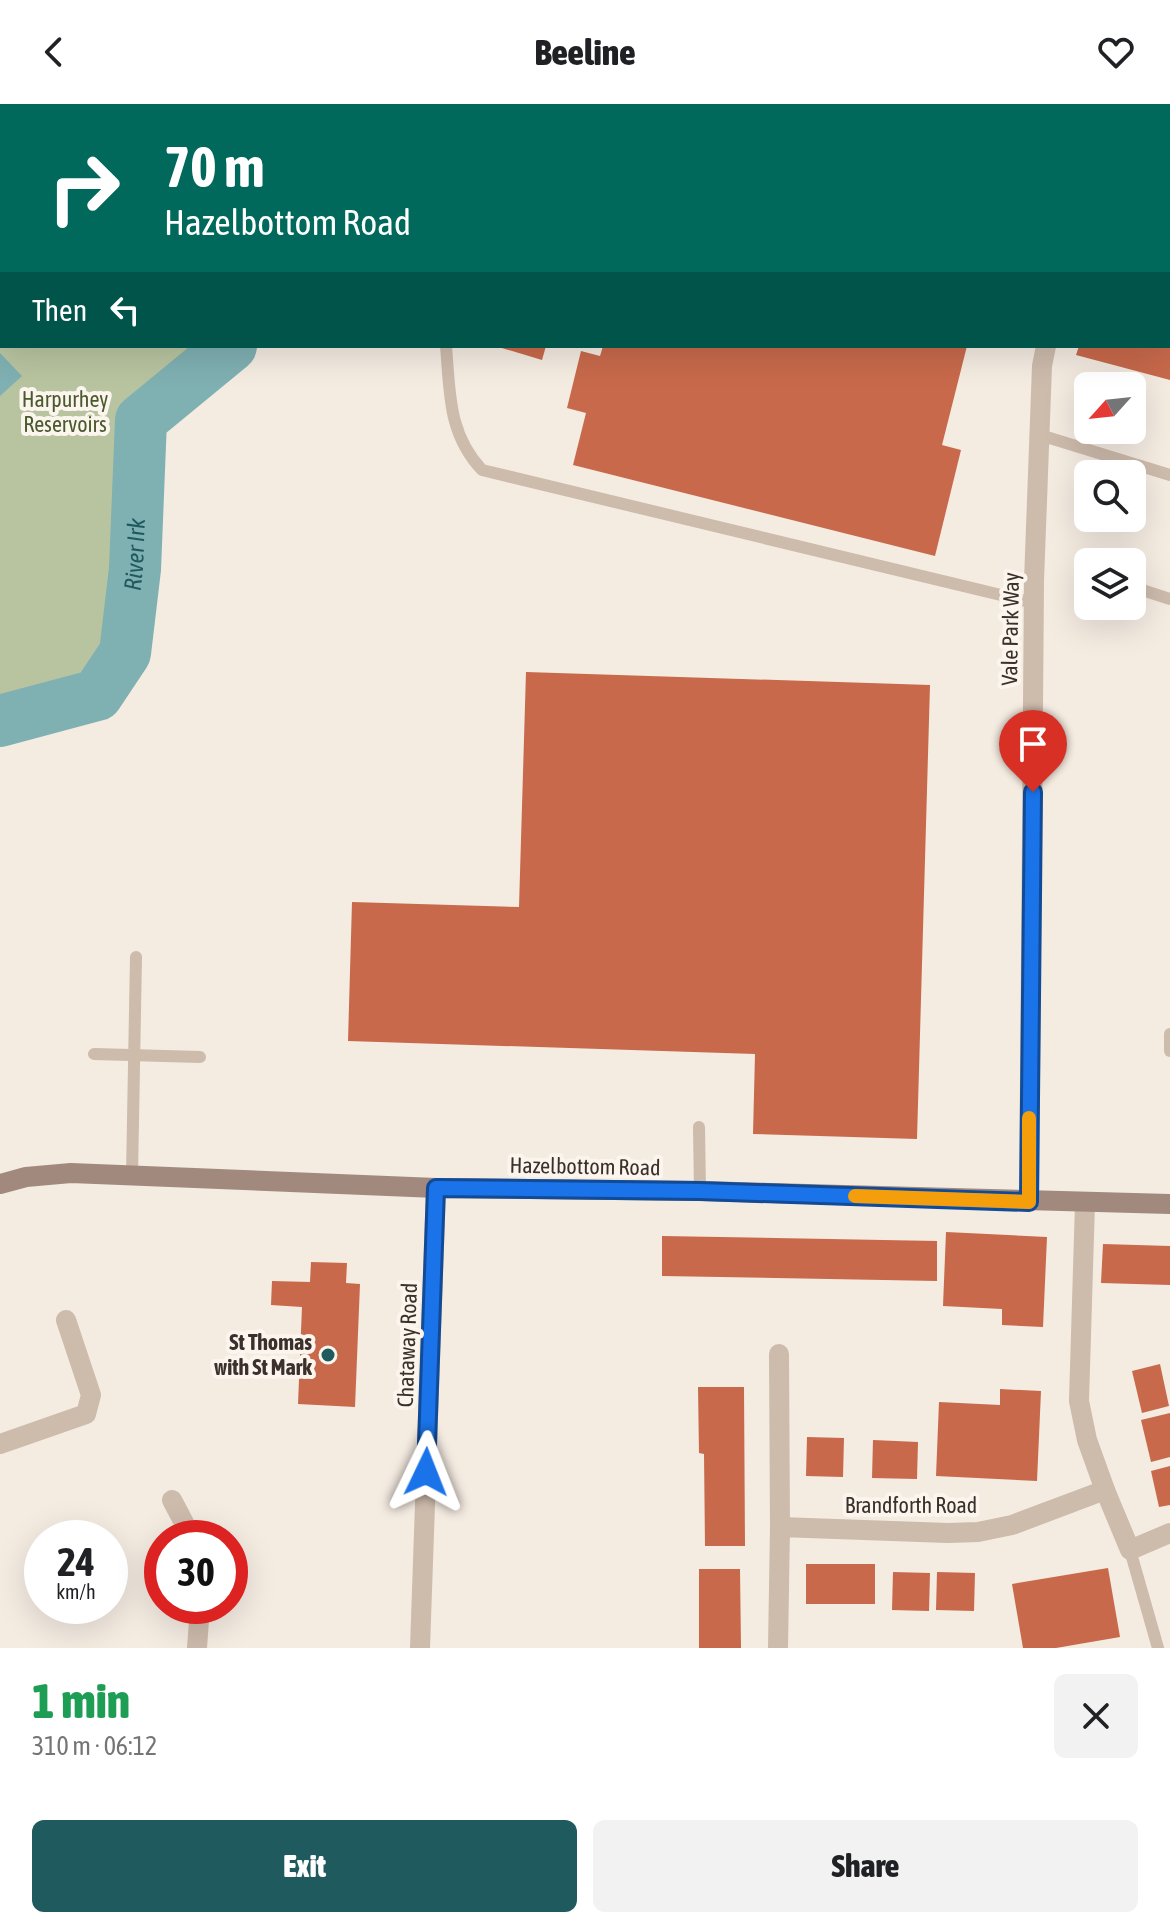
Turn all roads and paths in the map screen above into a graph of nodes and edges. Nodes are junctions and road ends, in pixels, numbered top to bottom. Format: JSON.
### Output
{"nodes":[{"id":1,"x":446,"y":348,"type":"edge"},
{"id":2,"x":1046,"y":348,"type":"edge"},
{"id":3,"x":1040,"y":435,"type":"junction"},
{"id":4,"x":1170,"y":475,"type":"edge"},
{"id":5,"x":1146,"y":591,"type":"edge"},
{"id":6,"x":1170,"y":599,"type":"edge"},
{"id":7,"x":1034,"y":603,"type":"junction"},
{"id":8,"x":136,"y":957,"type":"dead end"},
{"id":9,"x":1170,"y":1034,"type":"edge"},
{"id":10,"x":1170,"y":1051,"type":"edge"},
{"id":11,"x":94,"y":1054,"type":"dead end"},
{"id":12,"x":134,"y":1055,"type":"junction"},
{"id":13,"x":200,"y":1057,"type":"dead end"},
{"id":14,"x":699,"y":1127,"type":"dead end"},
{"id":15,"x":132,"y":1175,"type":"junction"},
{"id":16,"x":0,"y":1184,"type":"edge"},
{"id":17,"x":436,"y":1188,"type":"junction"},
{"id":18,"x":700,"y":1191,"type":"junction"},
{"id":19,"x":1029,"y":1202,"type":"junction"},
{"id":20,"x":1085,"y":1203,"type":"junction"},
{"id":21,"x":1170,"y":1204,"type":"edge"},
{"id":22,"x":66,"y":1320,"type":"dead end"},
{"id":23,"x":779,"y":1354,"type":"dead end"},
{"id":24,"x":0,"y":1444,"type":"edge"},
{"id":25,"x":1105,"y":1490,"type":"junction"},
{"id":26,"x":172,"y":1500,"type":"dead end"},
{"id":27,"x":183,"y":1520,"type":"edge"},
{"id":28,"x":780,"y":1527,"type":"junction"},
{"id":29,"x":1170,"y":1533,"type":"edge"},
{"id":30,"x":1130,"y":1550,"type":"junction"},
{"id":31,"x":199,"y":1624,"type":"edge"},
{"id":32,"x":197,"y":1648,"type":"edge"},
{"id":33,"x":420,"y":1648,"type":"edge"},
{"id":34,"x":778,"y":1648,"type":"edge"},
{"id":35,"x":1158,"y":1648,"type":"edge"}],
"edges":[{"from":1,"to":7,"type":"lane"},
{"from":2,"to":3,"type":"street","name":"Vale Park Way"},
{"from":3,"to":4,"type":"lane"},
{"from":3,"to":7,"type":"street","name":"Vale Park Way"},
{"from":5,"to":6,"type":"lane"},
{"from":7,"to":19,"type":"street","name":"Vale Park Way"},
{"from":8,"to":12,"type":"lane"},
{"from":9,"to":10,"type":"lane"},
{"from":11,"to":12,"type":"lane"},
{"from":12,"to":13,"type":"lane"},
{"from":12,"to":15,"type":"lane"},
{"from":14,"to":18,"type":"lane"},
{"from":15,"to":16,"type":"street","name":"Hazelbottom Road"},
{"from":15,"to":17,"type":"street","name":"Hazelbottom Road"},
{"from":17,"to":18,"type":"street","name":"Hazelbottom Road"},
{"from":17,"to":33,"type":"street","name":"Chataway Road"},
{"from":18,"to":19,"type":"street","name":"Hazelbottom Road"},
{"from":19,"to":20,"type":"street","name":"Hazelbottom Road"},
{"from":20,"to":21,"type":"street","name":"Hazelbottom Road"},
{"from":20,"to":25,"type":"street"},
{"from":22,"to":24,"type":"street"},
{"from":23,"to":28,"type":"street"},
{"from":25,"to":28,"type":"street","name":"Brandforth Road"},
{"from":25,"to":30,"type":"street"},
{"from":26,"to":27,"type":"street"},
{"from":28,"to":34,"type":"street"},
{"from":29,"to":30,"type":"street"},
{"from":30,"to":35,"type":"lane"},
{"from":31,"to":32,"type":"street"}]}
